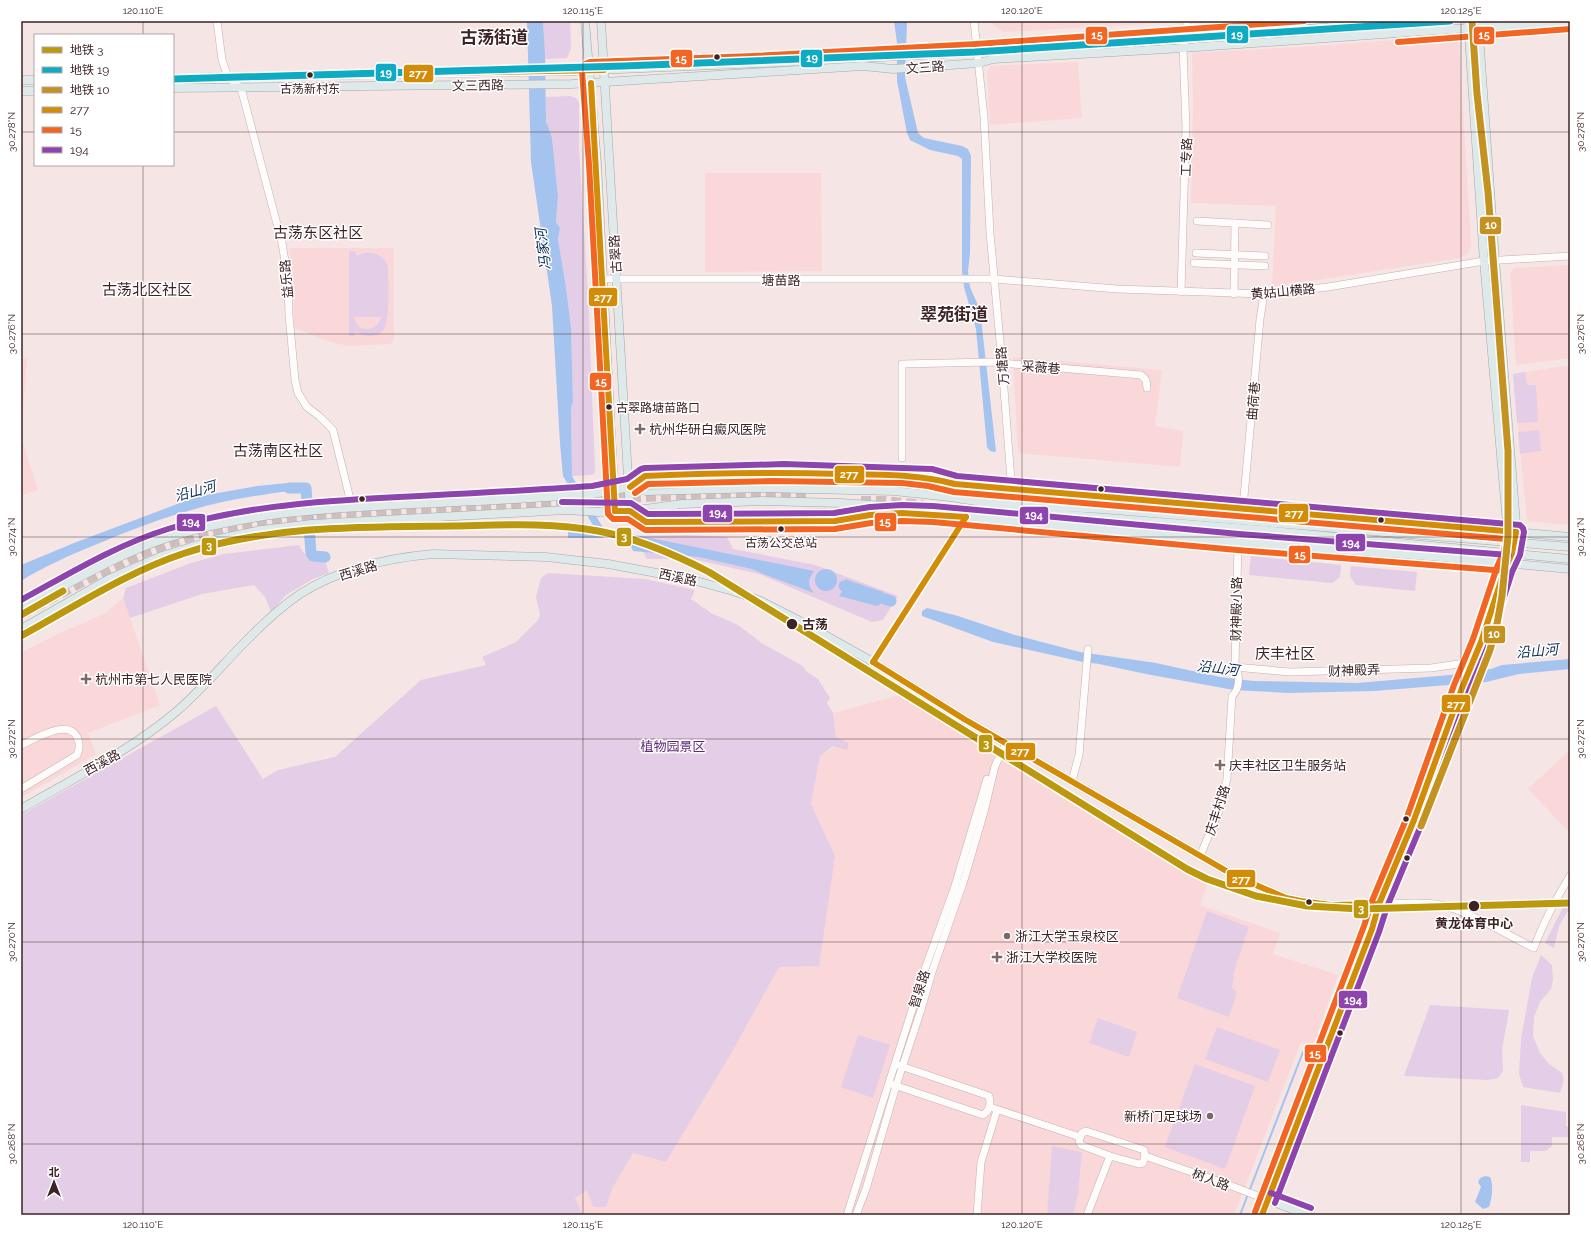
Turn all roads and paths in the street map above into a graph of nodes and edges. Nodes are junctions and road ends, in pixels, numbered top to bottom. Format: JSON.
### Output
{"nodes":[{"id":1,"x":217,"y":21,"type":"edge"},
{"id":2,"x":585,"y":21,"type":"edge"},
{"id":3,"x":601,"y":21,"type":"edge"},
{"id":4,"x":974,"y":21,"type":"edge"},
{"id":5,"x":1187,"y":21,"type":"edge"},
{"id":6,"x":1418,"y":21,"type":"edge"},
{"id":7,"x":1570,"y":22,"type":"edge"},
{"id":8,"x":1478,"y":24,"type":"edge"},
{"id":9,"x":1469,"y":25,"type":"edge"},
{"id":10,"x":1186,"y":38,"type":"junction"},
{"id":11,"x":1183,"y":48,"type":"junction"},
{"id":12,"x":976,"y":52,"type":"junction"},
{"id":13,"x":979,"y":63,"type":"junction"},
{"id":14,"x":590,"y":70,"type":"junction"},
{"id":15,"x":604,"y":70,"type":"junction"},
{"id":16,"x":228,"y":77,"type":"junction"},
{"id":17,"x":174,"y":78,"type":"edge"},
{"id":18,"x":21,"y":80,"type":"edge"},
{"id":19,"x":34,"y":80,"type":"edge"},
{"id":20,"x":605,"y":82,"type":"junction"},
{"id":21,"x":591,"y":83,"type":"junction"},
{"id":22,"x":174,"y":88,"type":"edge"},
{"id":23,"x":241,"y":88,"type":"junction"},
{"id":24,"x":21,"y":91,"type":"edge"},
{"id":25,"x":34,"y":91,"type":"edge"},
{"id":26,"x":1197,"y":222,"type":"dead end"},
{"id":27,"x":1235,"y":223,"type":"junction"},
{"id":28,"x":1268,"y":225,"type":"dead end"},
{"id":29,"x":1196,"y":253,"type":"dead end"},
{"id":30,"x":1234,"y":254,"type":"junction"},
{"id":31,"x":1265,"y":256,"type":"dead end"},
{"id":32,"x":1570,"y":256,"type":"edge"},
{"id":33,"x":1495,"y":260,"type":"junction"},
{"id":34,"x":1484,"y":261,"type":"junction"},
{"id":35,"x":1194,"y":263,"type":"dead end"},
{"id":36,"x":1235,"y":265,"type":"junction"},
{"id":37,"x":1265,"y":266,"type":"dead end"},
{"id":38,"x":994,"y":279,"type":"junction"},
{"id":39,"x":603,"y":280,"type":"junction"},
{"id":40,"x":617,"y":280,"type":"junction"},
{"id":41,"x":1181,"y":292,"type":"junction"},
{"id":42,"x":1234,"y":294,"type":"junction"},
{"id":43,"x":1264,"y":294,"type":"junction"},
{"id":44,"x":1002,"y":363,"type":"junction"},
{"id":45,"x":1147,"y":388,"type":"dead end"},
{"id":46,"x":902,"y":458,"type":"dead end"},
{"id":47,"x":892,"y":482,"type":"tunnel mouth"},
{"id":48,"x":630,"y":487,"type":"junction"},
{"id":49,"x":1008,"y":488,"type":"junction"},
{"id":50,"x":614,"y":490,"type":"junction"},
{"id":51,"x":989,"y":503,"type":"junction"},
{"id":52,"x":352,"y":507,"type":"junction"},
{"id":53,"x":1243,"y":508,"type":"junction"},
{"id":54,"x":615,"y":511,"type":"junction"},
{"id":55,"x":630,"y":511,"type":"junction"},
{"id":56,"x":825,"y":514,"type":"tunnel mouth"},
{"id":57,"x":969,"y":514,"type":"junction"},
{"id":58,"x":1506,"y":530,"type":"junction"},
{"id":59,"x":1516,"y":532,"type":"junction"},
{"id":60,"x":1570,"y":537,"type":"edge"},
{"id":61,"x":1238,"y":542,"type":"junction"},
{"id":62,"x":1506,"y":542,"type":"junction"},
{"id":63,"x":1515,"y":542,"type":"junction"},
{"id":64,"x":1570,"y":547,"type":"edge"},
{"id":65,"x":1510,"y":552,"type":"junction"},
{"id":66,"x":1570,"y":558,"type":"edge"},
{"id":67,"x":1508,"y":563,"type":"junction"},
{"id":68,"x":1570,"y":569,"type":"edge"},
{"id":69,"x":21,"y":609,"type":"edge"},
{"id":70,"x":21,"y":629,"type":"edge"},
{"id":71,"x":1088,"y":650,"type":"dead end"},
{"id":72,"x":873,"y":662,"type":"junction"},
{"id":73,"x":1471,"y":665,"type":"junction"},
{"id":74,"x":1235,"y":667,"type":"junction"},
{"id":75,"x":1006,"y":743,"type":"junction"},
{"id":76,"x":21,"y":744,"type":"edge"},
{"id":77,"x":1072,"y":781,"type":"junction"},
{"id":78,"x":21,"y":789,"type":"edge"},
{"id":79,"x":21,"y":809,"type":"edge"},
{"id":80,"x":1200,"y":856,"type":"junction"},
{"id":81,"x":1570,"y":876,"type":"edge"},
{"id":82,"x":1380,"y":904,"type":"junction"},
{"id":83,"x":899,"y":1065,"type":"junction"},
{"id":84,"x":892,"y":1085,"type":"junction"},
{"id":85,"x":994,"y":1109,"type":"junction"},
{"id":86,"x":1080,"y":1137,"type":"junction"},
{"id":87,"x":1110,"y":1156,"type":"junction"},
{"id":88,"x":1144,"y":1157,"type":"junction"},
{"id":89,"x":1268,"y":1200,"type":"junction"},
{"id":90,"x":847,"y":1215,"type":"edge"},
{"id":91,"x":856,"y":1215,"type":"edge"},
{"id":92,"x":977,"y":1215,"type":"edge"},
{"id":93,"x":1087,"y":1215,"type":"edge"},
{"id":94,"x":1262,"y":1215,"type":"edge"},
{"id":95,"x":1308,"y":1215,"type":"edge"}],
"edges":[{"from":1,"to":16,"type":"street"},
{"from":2,"to":14,"type":"main road","name":"古翠路"},
{"from":3,"to":15,"type":"main road","name":"古翠路"},
{"from":4,"to":12,"type":"street","name":"万塘路"},
{"from":5,"to":10,"type":"street","name":"工专路"},
{"from":6,"to":10,"type":"main road","name":"文三路"},
{"from":7,"to":8,"type":"main road","name":"文三路"},
{"from":8,"to":9,"type":"main road","name":"文三路"},
{"from":8,"to":33,"type":"main road"},
{"from":9,"to":11,"type":"main road","name":"文三路"},
{"from":9,"to":34,"type":"main road"},
{"from":10,"to":11,"type":"street","name":"工专路"},
{"from":10,"to":12,"type":"main road","name":"文三路"},
{"from":11,"to":13,"type":"main road","name":"文三路"},
{"from":11,"to":41,"type":"street","name":"工专路"},
{"from":12,"to":13,"type":"street","name":"万塘路"},
{"from":12,"to":15,"type":"main road","name":"文三路"},
{"from":13,"to":20,"type":"main road","name":"文三路"},
{"from":13,"to":38,"type":"street","name":"万塘路"},
{"from":14,"to":15,"type":"main road","name":"文三路"},
{"from":14,"to":16,"type":"main road","name":"文三西路"},
{"from":14,"to":21,"type":"main road","name":"古翠路"},
{"from":15,"to":20,"type":"main road","name":"古翠路"},
{"from":16,"to":17,"type":"main road","name":"文三西路"},
{"from":16,"to":23,"type":"street"},
{"from":18,"to":19,"type":"main road"},
{"from":20,"to":21,"type":"main road","name":"文三路"},
{"from":20,"to":40,"type":"main road","name":"古翠路"},
{"from":21,"to":23,"type":"main road","name":"文三西路"},
{"from":21,"to":39,"type":"main road","name":"古翠路"},
{"from":22,"to":23,"type":"main road","name":"文三西路"},
{"from":23,"to":52,"type":"street","name":"益乐路"},
{"from":24,"to":25,"type":"main road"},
{"from":26,"to":27,"type":"street"},
{"from":27,"to":28,"type":"street"},
{"from":27,"to":30,"type":"street"},
{"from":29,"to":30,"type":"street"},
{"from":30,"to":31,"type":"street"},
{"from":30,"to":36,"type":"street"},
{"from":32,"to":33,"type":"street","name":"黄姑山横路"},
{"from":33,"to":34,"type":"street","name":"黄姑山横路"},
{"from":33,"to":59,"type":"main road"},
{"from":34,"to":43,"type":"street","name":"黄姑山横路"},
{"from":34,"to":58,"type":"main road"},
{"from":35,"to":36,"type":"street"},
{"from":36,"to":37,"type":"street"},
{"from":36,"to":42,"type":"street"},
{"from":38,"to":40,"type":"street","name":"塘苗路"},
{"from":38,"to":41,"type":"street","name":"黄姑山横路"},
{"from":38,"to":44,"type":"street","name":"万塘路"},
{"from":39,"to":40,"type":"street","name":"塘苗路"},
{"from":39,"to":50,"type":"main road","name":"古翠路"},
{"from":40,"to":48,"type":"main road","name":"古翠路"},
{"from":41,"to":42,"type":"street","name":"黄姑山横路"},
{"from":42,"to":43,"type":"street","name":"黄姑山横路"},
{"from":43,"to":53,"type":"street","name":"曲荷巷"},
{"from":44,"to":45,"type":"street","name":"采薇巷"},
{"from":44,"to":46,"type":"street","name":"采薇巷"},
{"from":44,"to":49,"type":"street","name":"万塘路"},
{"from":47,"to":48,"type":"highway"},
{"from":48,"to":49,"type":"main road"},
{"from":48,"to":50,"type":"main road"},
{"from":48,"to":51,"type":"main road"},
{"from":48,"to":55,"type":"main road","name":"古翠路"},
{"from":49,"to":51,"type":"street"},
{"from":49,"to":53,"type":"main road"},
{"from":50,"to":52,"type":"main road"},
{"from":50,"to":54,"type":"main road","name":"古翠路"},
{"from":51,"to":57,"type":"street"},
{"from":51,"to":62,"type":"main road"},
{"from":52,"to":69,"type":"main road"},
{"from":53,"to":58,"type":"main road"},
{"from":54,"to":55,"type":"main road"},
{"from":54,"to":70,"type":"main road","bridge":true},
{"from":55,"to":56,"type":"highway"},
{"from":55,"to":57,"type":"main road"},
{"from":55,"to":57,"type":"main road"},
{"from":57,"to":61,"type":"main road"},
{"from":57,"to":65,"type":"main road"},
{"from":57,"to":72,"type":"street"},
{"from":58,"to":59,"type":"main road"},
{"from":58,"to":62,"type":"main road"},
{"from":59,"to":60,"type":"main road"},
{"from":59,"to":63,"type":"main road"},
{"from":61,"to":67,"type":"main road"},
{"from":61,"to":74,"type":"street","name":"财神殿小路"},
{"from":62,"to":63,"type":"main road"},
{"from":62,"to":65,"type":"main road"},
{"from":63,"to":64,"type":"main road"},
{"from":63,"to":65,"type":"main road"},
{"from":65,"to":66,"type":"main road"},
{"from":65,"to":67,"type":"main road"},
{"from":67,"to":68,"type":"main road"},
{"from":67,"to":73,"type":"main road"},
{"from":71,"to":77,"type":"street"},
{"from":72,"to":75,"type":"main road","name":"西溪路"},
{"from":72,"to":79,"type":"main road","name":"西溪路"},
{"from":73,"to":74,"type":"street","name":"财神殿弄"},
{"from":73,"to":82,"type":"main road"},
{"from":74,"to":80,"type":"street","name":"庆丰村路"},
{"from":75,"to":77,"type":"main road","name":"西溪路"},
{"from":75,"to":83,"type":"street","name":"智泉路"},
{"from":76,"to":78,"type":"street"},
{"from":77,"to":80,"type":"main road","name":"西溪路"},
{"from":80,"to":82,"type":"main road","name":"西溪路"},
{"from":81,"to":82,"type":"street","name":"西溪路"},
{"from":82,"to":89,"type":"main road"},
{"from":83,"to":84,"type":"street","name":"智泉路"},
{"from":83,"to":85,"type":"street"},
{"from":84,"to":85,"type":"street"},
{"from":84,"to":90,"type":"street","name":"智泉路"},
{"from":84,"to":91,"type":"street","name":"智泉路"},
{"from":85,"to":86,"type":"street"},
{"from":85,"to":92,"type":"street"},
{"from":86,"to":87,"type":"street"},
{"from":86,"to":88,"type":"street"},
{"from":87,"to":88,"type":"street"},
{"from":87,"to":93,"type":"street"},
{"from":88,"to":89,"type":"street","name":"树人路"},
{"from":89,"to":94,"type":"main road"},
{"from":89,"to":95,"type":"main road"}]}
